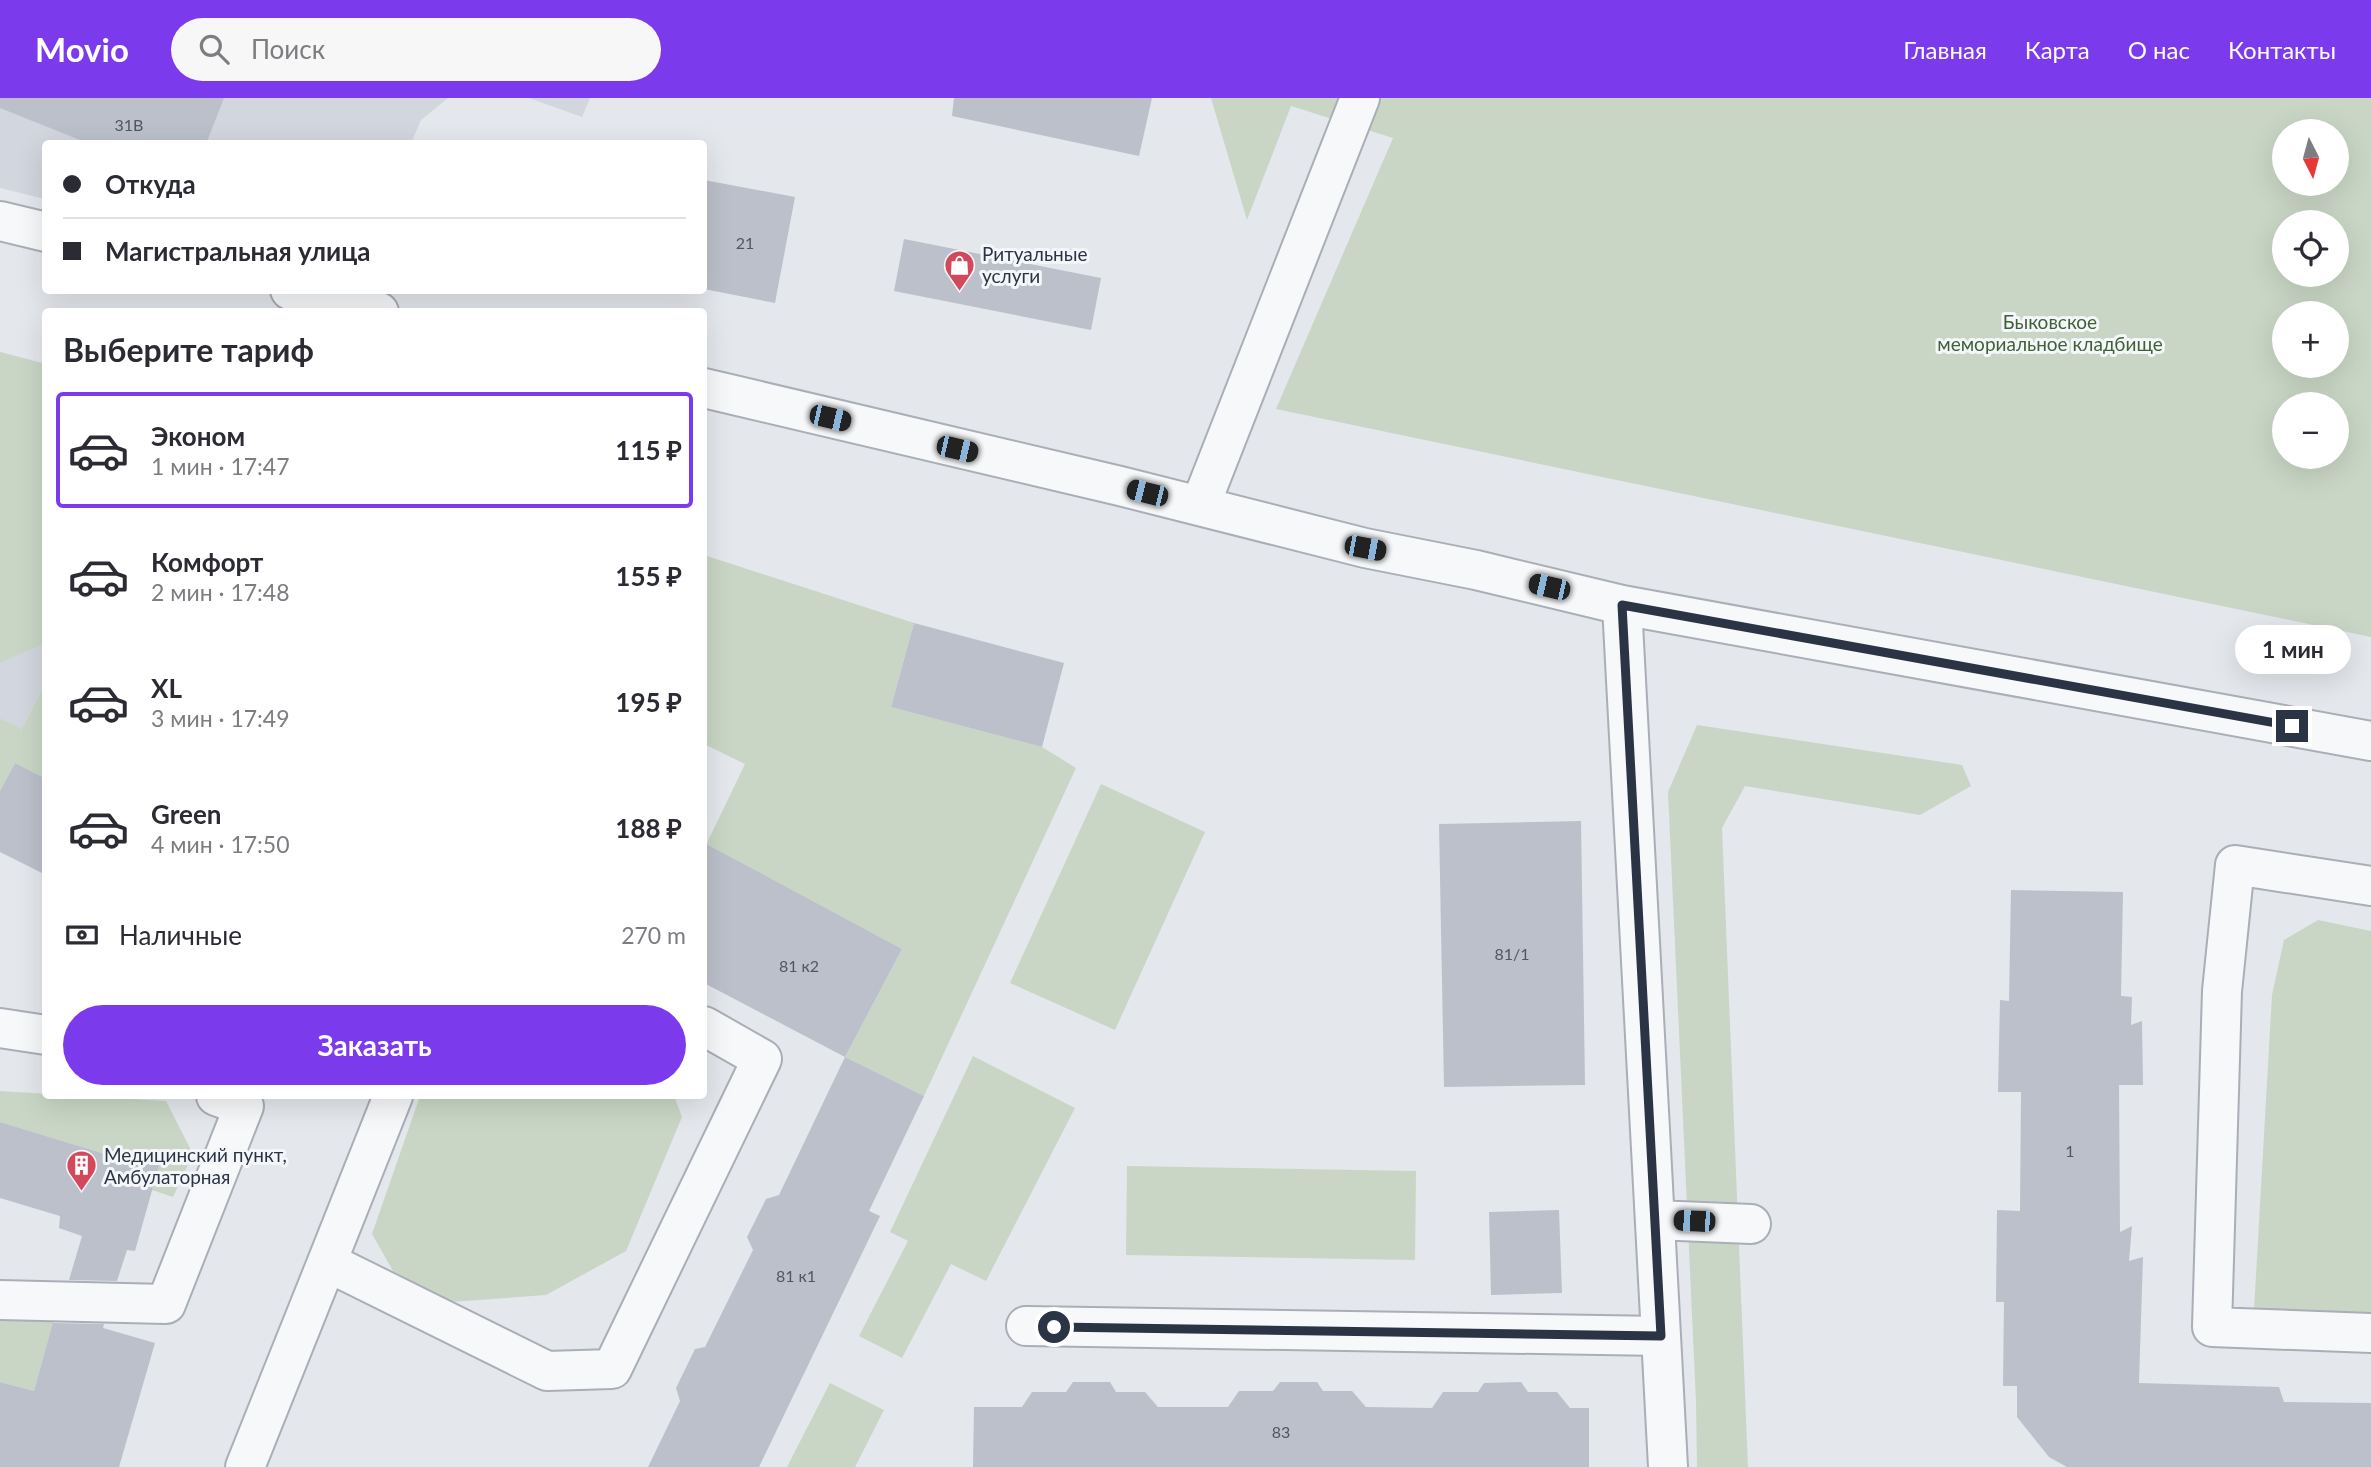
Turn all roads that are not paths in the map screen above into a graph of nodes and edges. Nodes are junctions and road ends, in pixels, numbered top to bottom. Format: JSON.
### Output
{"nodes":[{"id":1,"x":1360,"y":98,"type":"edge"},
{"id":2,"x":0,"y":221,"type":"edge"},
{"id":3,"x":42,"y":231,"type":"edge"},
{"id":4,"x":306,"y":294,"type":"edge"},
{"id":5,"x":363,"y":308,"type":"edge"},
{"id":6,"x":707,"y":389,"type":"edge"},
{"id":7,"x":1200,"y":506,"type":"junction"},
{"id":8,"x":1622,"y":605,"type":"junction"},
{"id":9,"x":2371,"y":741,"type":"edge"},
{"id":10,"x":2371,"y":886,"type":"edge"},
{"id":11,"x":0,"y":1028,"type":"edge"},
{"id":12,"x":707,"y":1028,"type":"edge"},
{"id":13,"x":42,"y":1034,"type":"edge"},
{"id":14,"x":224,"y":1099,"type":"edge"},
{"id":15,"x":392,"y":1099,"type":"edge"},
{"id":16,"x":1655,"y":1220,"type":"junction"},
{"id":17,"x":1751,"y":1224,"type":"dead end"},
{"id":18,"x":327,"y":1262,"type":"junction"},
{"id":19,"x":0,"y":1300,"type":"edge"},
{"id":20,"x":1026,"y":1326,"type":"dead end"},
{"id":21,"x":2371,"y":1334,"type":"edge"},
{"id":22,"x":1661,"y":1336,"type":"junction"},
{"id":23,"x":245,"y":1467,"type":"edge"},
{"id":24,"x":1668,"y":1467,"type":"edge"}],
"edges":[{"from":1,"to":7,"type":"street"},
{"from":2,"to":3,"type":"street"},
{"from":4,"to":5,"type":"street"},
{"from":6,"to":7,"type":"street"},
{"from":7,"to":8,"type":"street"},
{"from":8,"to":9,"type":"street"},
{"from":8,"to":16,"type":"street"},
{"from":10,"to":21,"type":"street"},
{"from":11,"to":13,"type":"street"},
{"from":12,"to":18,"type":"street"},
{"from":14,"to":19,"type":"street"},
{"from":15,"to":18,"type":"street"},
{"from":16,"to":17,"type":"street"},
{"from":16,"to":22,"type":"street"},
{"from":18,"to":23,"type":"street"},
{"from":20,"to":22,"type":"street"},
{"from":22,"to":24,"type":"street"}]}
